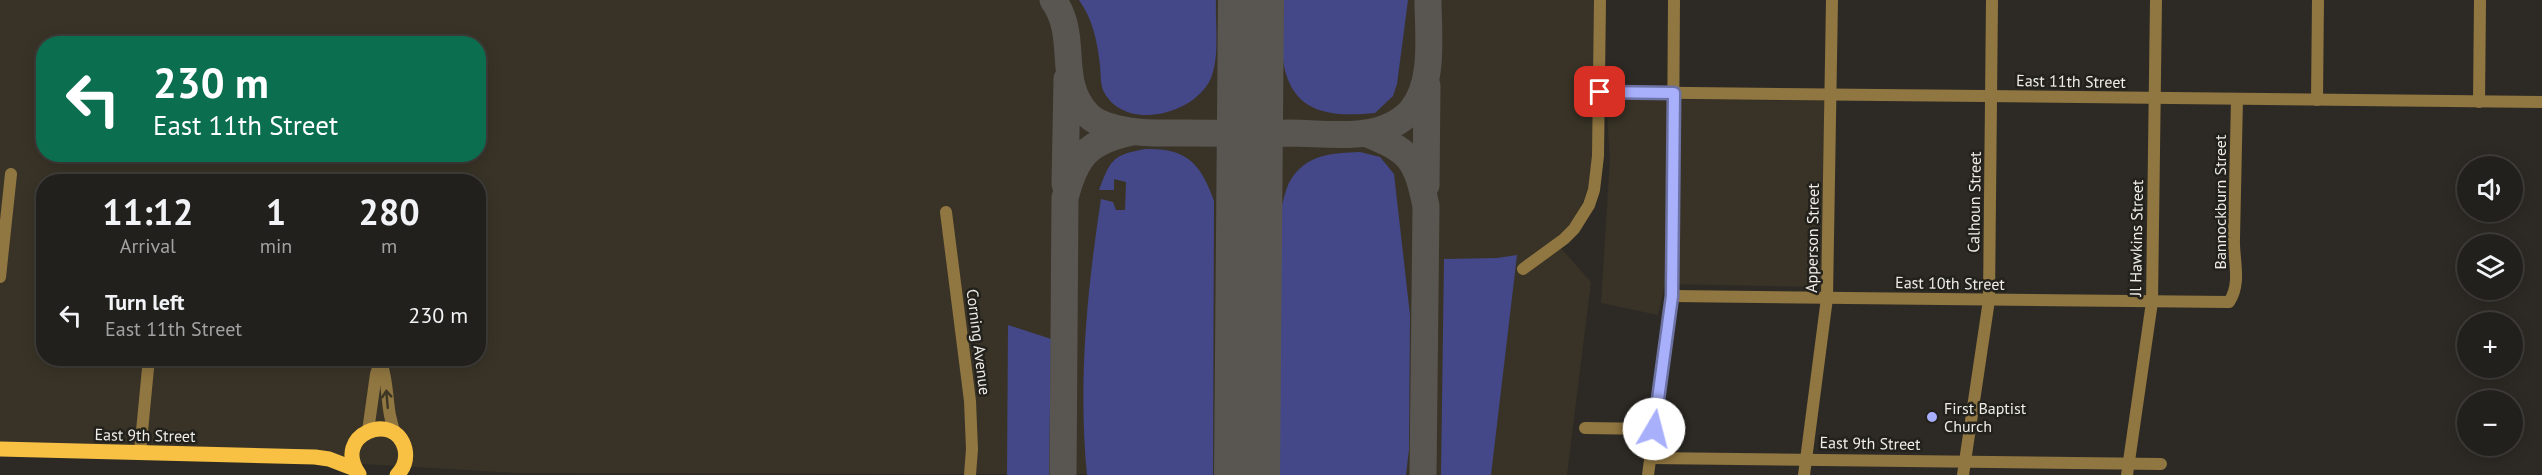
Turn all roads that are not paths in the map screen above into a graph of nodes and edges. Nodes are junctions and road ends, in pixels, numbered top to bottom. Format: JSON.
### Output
{"nodes":[{"id":1,"x":1600,"y":0,"type":"edge"},
{"id":2,"x":1674,"y":0,"type":"edge"},
{"id":3,"x":1832,"y":0,"type":"edge"},
{"id":4,"x":1992,"y":0,"type":"edge"},
{"id":5,"x":2156,"y":0,"type":"edge"},
{"id":6,"x":2318,"y":0,"type":"edge"},
{"id":7,"x":2480,"y":0,"type":"edge"},
{"id":8,"x":1600,"y":92,"type":"junction"},
{"id":9,"x":1674,"y":93,"type":"junction"},
{"id":10,"x":1831,"y":94,"type":"junction"},
{"id":11,"x":1991,"y":96,"type":"junction"},
{"id":12,"x":2155,"y":98,"type":"junction"},
{"id":13,"x":2237,"y":99,"type":"junction"},
{"id":14,"x":2317,"y":100,"type":"junction"},
{"id":15,"x":2479,"y":102,"type":"junction"},
{"id":16,"x":2542,"y":102,"type":"edge"},
{"id":17,"x":11,"y":174,"type":"dead end"},
{"id":18,"x":946,"y":213,"type":"dead end"},
{"id":19,"x":1522,"y":269,"type":"dead end"},
{"id":20,"x":0,"y":277,"type":"edge"},
{"id":21,"x":1672,"y":296,"type":"junction"},
{"id":22,"x":1827,"y":298,"type":"junction"},
{"id":23,"x":1989,"y":300,"type":"junction"},
{"id":24,"x":2152,"y":302,"type":"junction"},
{"id":25,"x":2226,"y":303,"type":"joint"},
{"id":26,"x":148,"y":366,"type":"edge"},
{"id":27,"x":379,"y":366,"type":"edge"},
{"id":28,"x":383,"y":366,"type":"edge"},
{"id":29,"x":1585,"y":428,"type":"dead end"},
{"id":30,"x":1654,"y":429,"type":"junction"},
{"id":31,"x":368,"y":431,"type":"junction"},
{"id":32,"x":396,"y":435,"type":"junction"},
{"id":33,"x":354,"y":446,"type":"junction"},
{"id":34,"x":0,"y":449,"type":"edge"},
{"id":35,"x":140,"y":452,"type":"junction"},
{"id":36,"x":289,"y":456,"type":"junction"},
{"id":37,"x":1650,"y":458,"type":"junction"},
{"id":38,"x":1806,"y":460,"type":"junction"},
{"id":39,"x":1965,"y":462,"type":"junction"},
{"id":40,"x":2161,"y":464,"type":"dead end"},
{"id":41,"x":2128,"y":469,"type":"edge"},
{"id":42,"x":357,"y":472,"type":"edge"},
{"id":43,"x":397,"y":475,"type":"edge"},
{"id":44,"x":970,"y":475,"type":"edge"},
{"id":45,"x":1648,"y":475,"type":"edge"},
{"id":46,"x":1804,"y":475,"type":"edge"},
{"id":47,"x":1963,"y":475,"type":"edge"}],
"edges":[{"from":1,"to":8,"type":"street"},
{"from":2,"to":9,"type":"street"},
{"from":3,"to":10,"type":"street","name":"Apperson Street"},
{"from":4,"to":11,"type":"street","name":"Calhoun Street"},
{"from":5,"to":12,"type":"street","name":"Jl Hawkins Street"},
{"from":6,"to":14,"type":"street"},
{"from":7,"to":15,"type":"street"},
{"from":8,"to":9,"type":"street","name":"East 11th Street"},
{"from":8,"to":19,"type":"street"},
{"from":9,"to":10,"type":"street","name":"East 11th Street"},
{"from":9,"to":21,"type":"street"},
{"from":10,"to":11,"type":"street","name":"East 11th Street"},
{"from":10,"to":22,"type":"street","name":"Apperson Street"},
{"from":11,"to":12,"type":"street","name":"East 11th Street"},
{"from":11,"to":23,"type":"street","name":"Calhoun Street"},
{"from":12,"to":13,"type":"street","name":"East 11th Street"},
{"from":12,"to":24,"type":"street","name":"Jl Hawkins Street"},
{"from":13,"to":14,"type":"street","name":"East 11th Street"},
{"from":13,"to":25,"type":"street","name":"Bannockburn Street"},
{"from":14,"to":15,"type":"street","name":"East 11th Street"},
{"from":15,"to":16,"type":"street","name":"East 11th Street"},
{"from":17,"to":20,"type":"street"},
{"from":18,"to":44,"type":"street","name":"Corning Avenue"},
{"from":21,"to":22,"type":"street","name":"East 10th Street"},
{"from":21,"to":30,"type":"street"},
{"from":22,"to":23,"type":"street","name":"East 10th Street"},
{"from":22,"to":38,"type":"street","name":"Apperson Street"},
{"from":23,"to":24,"type":"street","name":"East 10th Street"},
{"from":23,"to":39,"type":"street","name":"Calhoun Street"},
{"from":24,"to":25,"type":"street","name":"East 10th Street"},
{"from":24,"to":41,"type":"street","name":"Jl Hawkins Street"},
{"from":26,"to":35,"type":"street"},
{"from":27,"to":31,"type":"street"},
{"from":32,"to":28,"type":"street","one_way":true},
{"from":29,"to":30,"type":"street"},
{"from":30,"to":37,"type":"street"},
{"from":31,"to":32,"type":"main road"},
{"from":31,"to":33,"type":"main road"},
{"from":32,"to":43,"type":"main road"},
{"from":33,"to":36,"type":"main road"},
{"from":33,"to":42,"type":"main road"},
{"from":34,"to":35,"type":"main road","name":"East 9th Street"},
{"from":35,"to":36,"type":"main road","name":"East 9th Street"},
{"from":36,"to":42,"type":"main road"},
{"from":37,"to":38,"type":"street","name":"East 9th Street"},
{"from":37,"to":45,"type":"street"},
{"from":38,"to":39,"type":"street","name":"East 9th Street"},
{"from":38,"to":46,"type":"street","name":"Apperson Street"},
{"from":39,"to":41,"type":"street","name":"East 9th Street"},
{"from":39,"to":47,"type":"street","name":"Calhoun Street"},
{"from":40,"to":41,"type":"street","name":"East 9th Street"}]}
